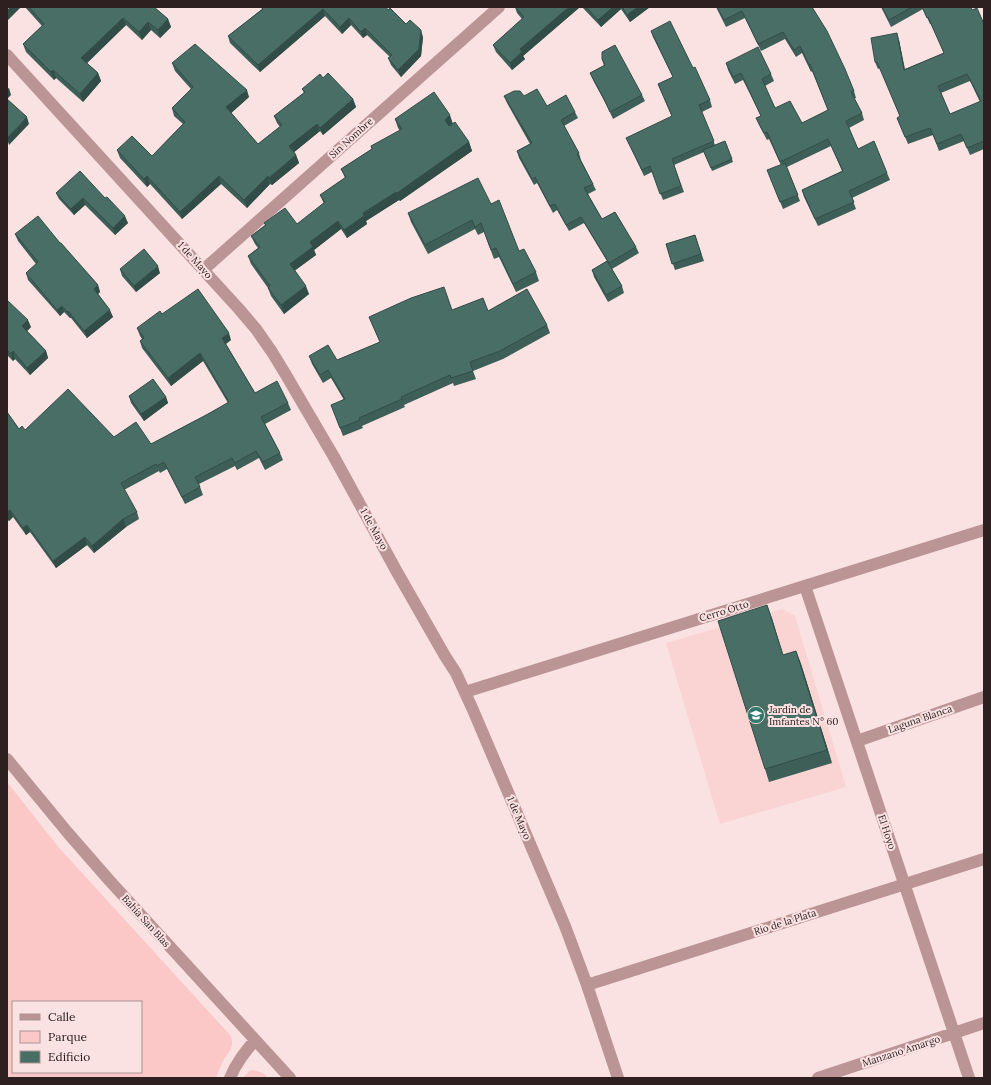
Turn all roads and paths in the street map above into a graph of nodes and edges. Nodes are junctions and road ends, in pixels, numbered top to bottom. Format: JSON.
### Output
{"nodes":[{"id":1,"x":499,"y":7,"type":"edge"},
{"id":2,"x":7,"y":55,"type":"edge"},
{"id":3,"x":203,"y":270,"type":"junction"},
{"id":4,"x":984,"y":530,"type":"edge"},
{"id":5,"x":805,"y":586,"type":"junction"},
{"id":6,"x":465,"y":692,"type":"junction"},
{"id":7,"x":984,"y":697,"type":"edge"},
{"id":8,"x":857,"y":741,"type":"junction"},
{"id":9,"x":7,"y":759,"type":"edge"},
{"id":10,"x":984,"y":859,"type":"edge"},
{"id":11,"x":905,"y":884,"type":"junction"},
{"id":12,"x":587,"y":985,"type":"junction"},
{"id":13,"x":984,"y":1023,"type":"edge"},
{"id":14,"x":954,"y":1033,"type":"junction"},
{"id":15,"x":255,"y":1040,"type":"junction"},
{"id":16,"x":230,"y":1078,"type":"edge"},
{"id":17,"x":290,"y":1078,"type":"edge"},
{"id":18,"x":618,"y":1078,"type":"edge"},
{"id":19,"x":818,"y":1078,"type":"edge"},
{"id":20,"x":969,"y":1078,"type":"edge"}],
"edges":[{"from":1,"to":3,"type":"street","name":"Sin Nombre"},
{"from":2,"to":3,"type":"street","name":"1 de Mayo"},
{"from":3,"to":6,"type":"street","name":"1 de Mayo"},
{"from":4,"to":5,"type":"street","name":"Cerro Otto"},
{"from":5,"to":6,"type":"street","name":"Cerro Otto"},
{"from":5,"to":8,"type":"street","name":"El Hoyo"},
{"from":6,"to":12,"type":"street","name":"1 de Mayo"},
{"from":7,"to":8,"type":"street","name":"Laguna Blanca"},
{"from":8,"to":11,"type":"street","name":"El Hoyo"},
{"from":9,"to":15,"type":"street","name":"Bahía San Blas"},
{"from":10,"to":11,"type":"street","name":"Río de la Plata"},
{"from":11,"to":12,"type":"street","name":"Río de la Plata"},
{"from":11,"to":14,"type":"street","name":"El Hoyo"},
{"from":12,"to":18,"type":"street","name":"1 de Mayo"},
{"from":13,"to":14,"type":"street","name":"Manzano Amargo"},
{"from":14,"to":19,"type":"street","name":"Manzano Amargo"},
{"from":14,"to":20,"type":"street","name":"El Hoyo"},
{"from":15,"to":16,"type":"street"},
{"from":15,"to":17,"type":"street","name":"Bahía San Blas"}]}
